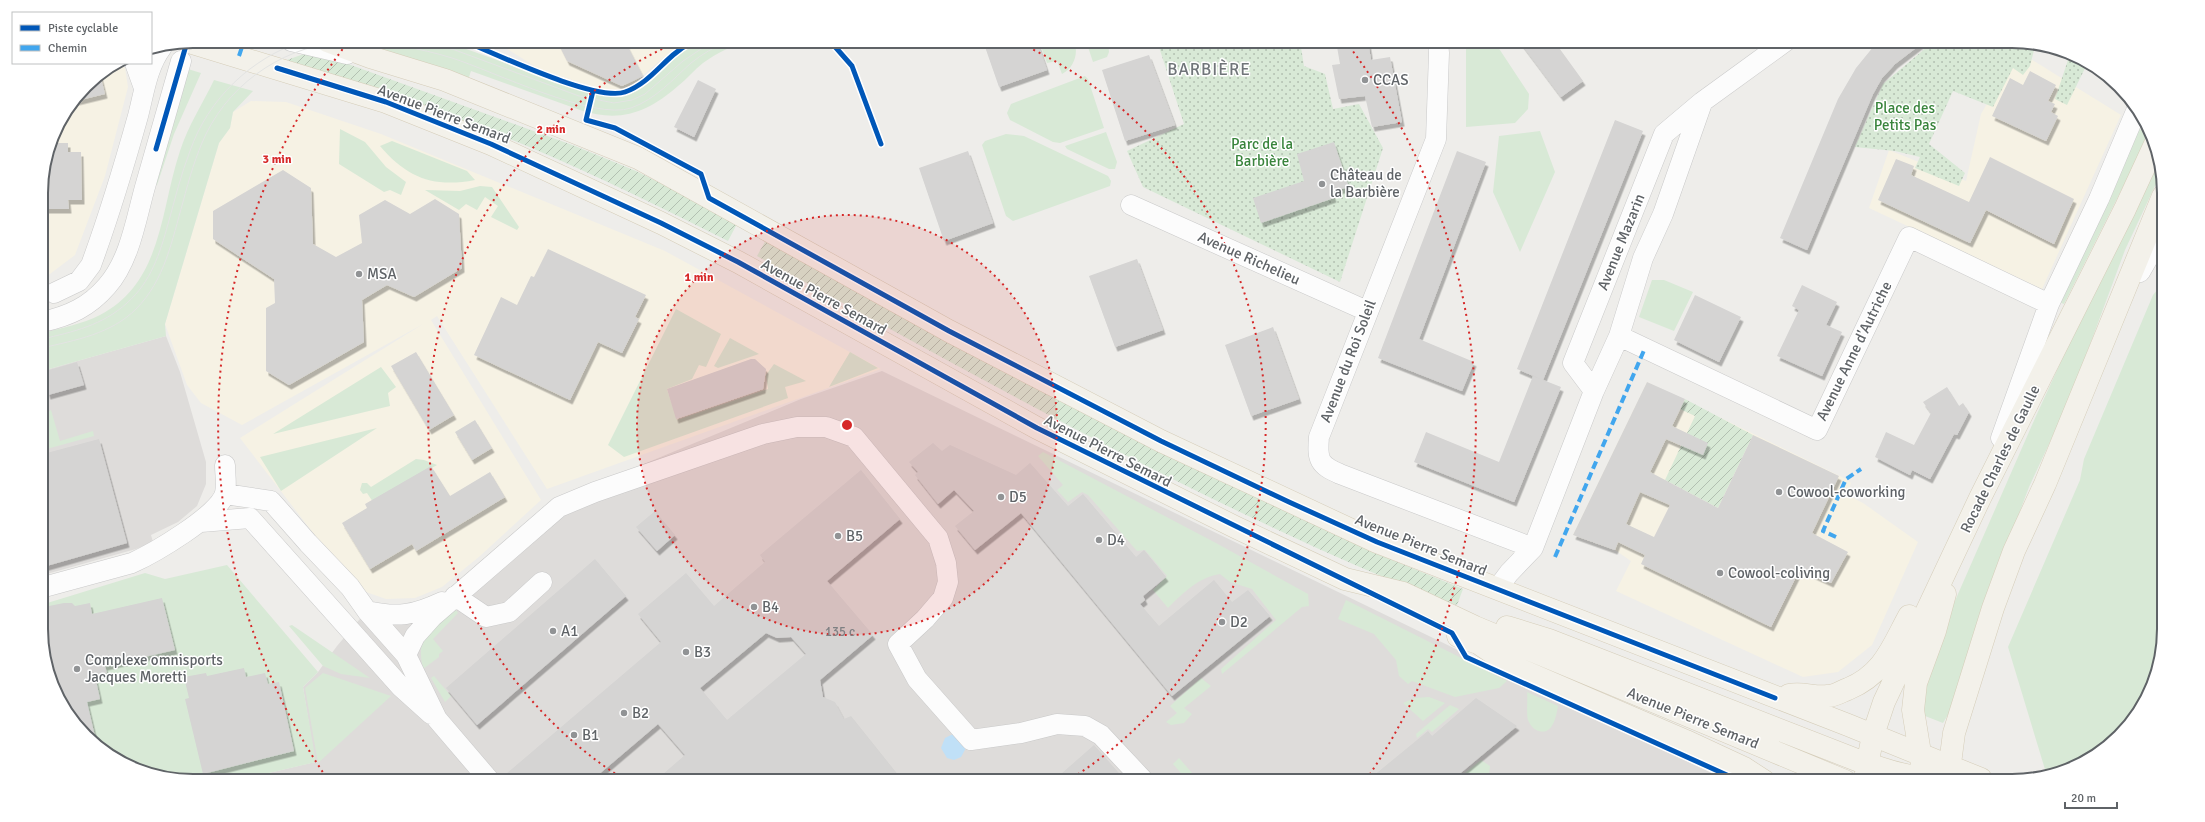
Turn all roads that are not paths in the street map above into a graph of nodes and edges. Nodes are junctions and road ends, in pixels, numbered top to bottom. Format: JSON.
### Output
{"nodes":[{"id":1,"x":316,"y":48,"type":"edge"},
{"id":2,"x":346,"y":48,"type":"edge"},
{"id":3,"x":1439,"y":48,"type":"edge"},
{"id":4,"x":1776,"y":48,"type":"edge"},
{"id":5,"x":185,"y":51,"type":"edge"},
{"id":6,"x":158,"y":53,"type":"edge"},
{"id":7,"x":370,"y":57,"type":"junction"},
{"id":8,"x":135,"y":64,"type":"edge"},
{"id":9,"x":144,"y":88,"type":"junction"},
{"id":10,"x":1702,"y":102,"type":"junction"},
{"id":11,"x":2135,"y":116,"type":"edge"},
{"id":12,"x":2151,"y":153,"type":"edge"},
{"id":13,"x":1131,"y":205,"type":"dead end"},
{"id":14,"x":2157,"y":210,"type":"edge"},
{"id":15,"x":130,"y":238,"type":"junction"},
{"id":16,"x":2157,"y":242,"type":"edge"},
{"id":17,"x":48,"y":294,"type":"edge"},
{"id":18,"x":2049,"y":304,"type":"junction"},
{"id":19,"x":1367,"y":311,"type":"junction"},
{"id":20,"x":48,"y":320,"type":"edge"},
{"id":21,"x":2109,"y":324,"type":"junction"},
{"id":22,"x":1619,"y":336,"type":"junction"},
{"id":23,"x":1594,"y":391,"type":"junction"},
{"id":24,"x":225,"y":465,"type":"dead end"},
{"id":25,"x":226,"y":494,"type":"junction"},
{"id":26,"x":1980,"y":498,"type":"junction"},
{"id":27,"x":201,"y":522,"type":"junction"},
{"id":28,"x":1958,"y":546,"type":"junction"},
{"id":29,"x":1533,"y":548,"type":"junction"},
{"id":30,"x":1345,"y":579,"type":"junction"},
{"id":31,"x":542,"y":582,"type":"dead end"},
{"id":32,"x":48,"y":587,"type":"edge"},
{"id":33,"x":1497,"y":589,"type":"junction"},
{"id":34,"x":1403,"y":593,"type":"junction"},
{"id":35,"x":455,"y":596,"type":"junction"},
{"id":36,"x":367,"y":611,"type":"junction"},
{"id":37,"x":406,"y":655,"type":"junction"},
{"id":38,"x":1775,"y":698,"type":"junction"},
{"id":39,"x":437,"y":719,"type":"junction"},
{"id":40,"x":1954,"y":733,"type":"junction"},
{"id":41,"x":1873,"y":735,"type":"junction"},
{"id":42,"x":1918,"y":754,"type":"junction"},
{"id":43,"x":1866,"y":772,"type":"edge"},
{"id":44,"x":484,"y":774,"type":"edge"},
{"id":45,"x":1137,"y":774,"type":"edge"},
{"id":46,"x":1753,"y":774,"type":"edge"},
{"id":47,"x":1828,"y":774,"type":"edge"},
{"id":48,"x":1882,"y":774,"type":"edge"},
{"id":49,"x":1911,"y":774,"type":"edge"},
{"id":50,"x":1916,"y":774,"type":"edge"},
{"id":51,"x":1949,"y":774,"type":"edge"},
{"id":52,"x":1976,"y":774,"type":"edge"}],
"edges":[{"from":1,"to":7,"type":"street"},
{"from":2,"to":7,"type":"main road","name":"Avenue Pierre Semard"},
{"from":3,"to":19,"type":"street","name":"Avenue du Roi Soleil"},
{"from":4,"to":10,"type":"street","name":"Avenue Mazarin"},
{"from":5,"to":15,"type":"street"},
{"from":5,"to":30,"type":"main road","name":"Avenue Pierre Semard"},
{"from":6,"to":9,"type":"street"},
{"from":7,"to":33,"type":"main road","name":"Avenue Pierre Semard"},
{"from":8,"to":9,"type":"street"},
{"from":9,"to":17,"type":"street"},
{"from":10,"to":22,"type":"street","name":"Avenue Mazarin"},
{"from":10,"to":23,"type":"street","name":"Avenue Mazarin"},
{"from":11,"to":18,"type":"street"},
{"from":12,"to":26,"type":"main road","name":"Rocade Charles de Gaulle"},
{"from":13,"to":19,"type":"street","name":"Avenue Richelieu"},
{"from":14,"to":21,"type":"main road"},
{"from":15,"to":17,"type":"street"},
{"from":15,"to":20,"type":"street"},
{"from":16,"to":21,"type":"street"},
{"from":18,"to":22,"type":"street","name":"Avenue Anne d'Autriche"},
{"from":18,"to":26,"type":"street"},
{"from":19,"to":29,"type":"street","name":"Avenue du Roi Soleil"},
{"from":21,"to":40,"type":"main road"},
{"from":22,"to":23,"type":"street","name":"Avenue Mazarin"},
{"from":23,"to":29,"type":"street","name":"Avenue Mazarin"},
{"from":24,"to":25,"type":"street"},
{"from":25,"to":27,"type":"street"},
{"from":25,"to":36,"type":"street"},
{"from":26,"to":28,"type":"main road","name":"Rocade Charles de Gaulle"},
{"from":27,"to":32,"type":"street"},
{"from":27,"to":39,"type":"street"},
{"from":28,"to":38,"type":"main road"},
{"from":28,"to":41,"type":"main road","name":"Rocade Charles de Gaulle"},
{"from":28,"to":42,"type":"main road"},
{"from":29,"to":33,"type":"street","name":"Avenue Mazarin"},
{"from":30,"to":34,"type":"main road","name":"Avenue Pierre Semard"},
{"from":30,"to":46,"type":"main road"},
{"from":31,"to":35,"type":"street"},
{"from":33,"to":38,"type":"main road","name":"Avenue Pierre Semard"},
{"from":34,"to":43,"type":"main road"},
{"from":34,"to":47,"type":"main road","name":"Avenue Pierre Semard"},
{"from":35,"to":36,"type":"street"},
{"from":35,"to":37,"type":"street"},
{"from":35,"to":45,"type":"street"},
{"from":36,"to":37,"type":"street"},
{"from":37,"to":39,"type":"street"},
{"from":38,"to":41,"type":"main road","name":"Avenue Pierre Semard"},
{"from":39,"to":44,"type":"street"},
{"from":40,"to":51,"type":"main road"},
{"from":40,"to":52,"type":"main road","name":"Avenue Pierre Semard"},
{"from":41,"to":42,"type":"main road","name":"Avenue Pierre Semard"},
{"from":41,"to":43,"type":"main road","name":"Rocade Charles de Gaulle"},
{"from":41,"to":49,"type":"main road"},
{"from":42,"to":50,"type":"main road"},
{"from":42,"to":51,"type":"main road","name":"Avenue Pierre Semard"},
{"from":43,"to":48,"type":"main road"}]}
